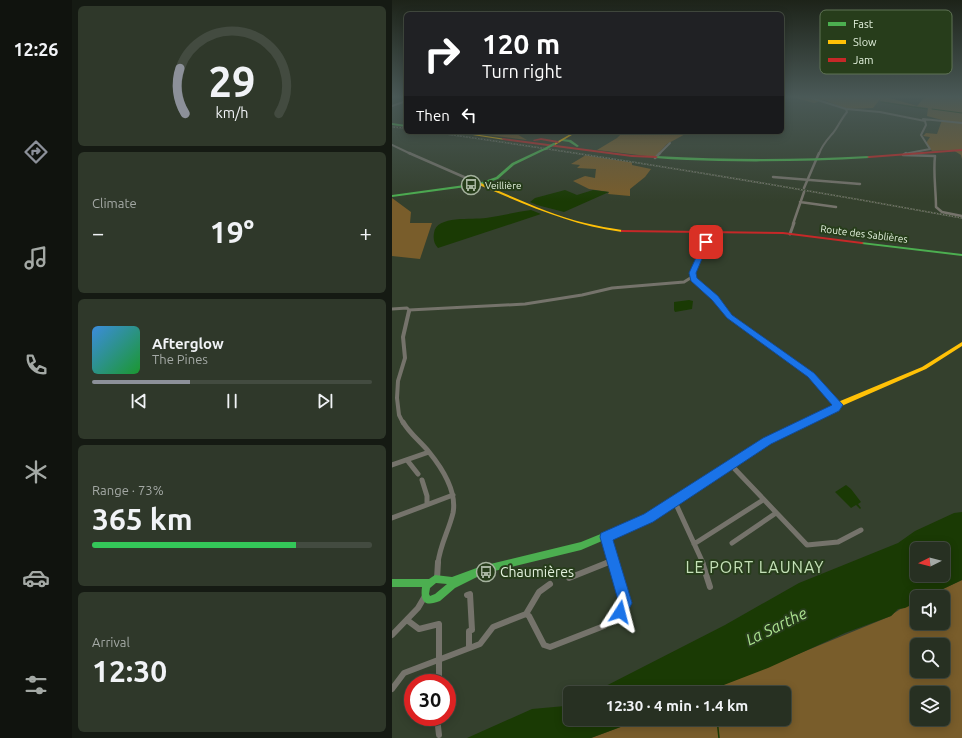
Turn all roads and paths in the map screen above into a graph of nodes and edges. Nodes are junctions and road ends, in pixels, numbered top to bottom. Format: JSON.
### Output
{"nodes":[{"id":1,"x":834,"y":131,"type":"edge"},
{"id":2,"x":923,"y":131,"type":"edge"},
{"id":3,"x":475,"y":134,"type":"edge"},
{"id":4,"x":573,"y":134,"type":"edge"},
{"id":5,"x":535,"y":141,"type":"junction"},
{"id":6,"x":561,"y":141,"type":"junction"},
{"id":7,"x":670,"y":143,"type":"dead end"},
{"id":8,"x":392,"y":145,"type":"edge"},
{"id":9,"x":575,"y":147,"type":"junction"},
{"id":10,"x":962,"y":150,"type":"edge"},
{"id":11,"x":903,"y":154,"type":"junction"},
{"id":12,"x":655,"y":158,"type":"junction"},
{"id":13,"x":816,"y":159,"type":"junction"},
{"id":14,"x":773,"y":177,"type":"dead end"},
{"id":15,"x":807,"y":180,"type":"junction"},
{"id":16,"x":475,"y":184,"type":"junction"},
{"id":17,"x":860,"y":184,"type":"dead end"},
{"id":18,"x":392,"y":196,"type":"edge"},
{"id":19,"x":800,"y":202,"type":"junction"},
{"id":20,"x":836,"y":207,"type":"dead end"},
{"id":21,"x":962,"y":216,"type":"edge"},
{"id":22,"x":709,"y":232,"type":"junction"},
{"id":23,"x":790,"y":234,"type":"junction"},
{"id":24,"x":962,"y":255,"type":"edge"},
{"id":25,"x":692,"y":276,"type":"junction"},
{"id":26,"x":688,"y":281,"type":"junction"},
{"id":27,"x":696,"y":282,"type":"junction"},
{"id":28,"x":392,"y":309,"type":"edge"},
{"id":29,"x":409,"y":310,"type":"junction"},
{"id":30,"x":962,"y":344,"type":"edge"},
{"id":31,"x":838,"y":405,"type":"junction"},
{"id":32,"x":429,"y":452,"type":"junction"},
{"id":33,"x":407,"y":460,"type":"junction"},
{"id":34,"x":392,"y":465,"type":"edge"},
{"id":35,"x":731,"y":465,"type":"junction"},
{"id":36,"x":418,"y":474,"type":"dead end"},
{"id":37,"x":422,"y":480,"type":"dead end"},
{"id":38,"x":453,"y":495,"type":"junction"},
{"id":39,"x":763,"y":500,"type":"junction"},
{"id":40,"x":675,"y":502,"type":"junction"},
{"id":41,"x":427,"y":504,"type":"junction"},
{"id":42,"x":776,"y":513,"type":"junction"},
{"id":43,"x":392,"y":518,"type":"edge"},
{"id":44,"x":861,"y":530,"type":"dead end"},
{"id":45,"x":606,"y":537,"type":"junction"},
{"id":46,"x":732,"y":542,"type":"dead end"},
{"id":47,"x":694,"y":544,"type":"junction"},
{"id":48,"x":613,"y":560,"type":"junction"},
{"id":49,"x":482,"y":570,"type":"junction"},
{"id":50,"x":569,"y":578,"type":"dead end"},
{"id":51,"x":437,"y":579,"type":"junction"},
{"id":52,"x":444,"y":581,"type":"junction"},
{"id":53,"x":392,"y":583,"type":"edge"},
{"id":54,"x":416,"y":583,"type":"junction"},
{"id":55,"x":429,"y":583,"type":"junction"},
{"id":56,"x":550,"y":584,"type":"dead end"},
{"id":57,"x":710,"y":587,"type":"dead end"},
{"id":58,"x":444,"y":592,"type":"junction"},
{"id":59,"x":426,"y":595,"type":"junction"},
{"id":60,"x":467,"y":595,"type":"dead end"},
{"id":61,"x":526,"y":614,"type":"junction"},
{"id":62,"x":407,"y":620,"type":"junction"},
{"id":63,"x":392,"y":635,"type":"edge"},
{"id":64,"x":469,"y":648,"type":"junction"},
{"id":65,"x":440,"y":660,"type":"junction"},
{"id":66,"x":439,"y":674,"type":"edge"},
{"id":67,"x":392,"y":689,"type":"edge"},
{"id":68,"x":438,"y":726,"type":"edge"},
{"id":69,"x":440,"y":735,"type":"dead end"}],
"edges":[{"from":1,"to":13,"type":"street"},
{"from":2,"to":11,"type":"street"},
{"from":3,"to":5,"type":"street"},
{"from":4,"to":6,"type":"street"},
{"from":5,"to":6,"type":"street"},
{"from":5,"to":9,"type":"street"},
{"from":6,"to":9,"type":"street"},
{"from":6,"to":16,"type":"street","bridge":true},
{"from":7,"to":12,"type":"street"},
{"from":8,"to":16,"type":"street"},
{"from":9,"to":12,"type":"street"},
{"from":10,"to":11,"type":"street"},
{"from":11,"to":13,"type":"street"},
{"from":11,"to":21,"type":"street"},
{"from":12,"to":13,"type":"street"},
{"from":13,"to":15,"type":"street"},
{"from":14,"to":15,"type":"street"},
{"from":15,"to":17,"type":"street"},
{"from":15,"to":19,"type":"street"},
{"from":16,"to":18,"type":"street"},
{"from":16,"to":22,"type":"street","name":"Route des Sablières"},
{"from":19,"to":20,"type":"street"},
{"from":19,"to":23,"type":"street"},
{"from":22,"to":23,"type":"street","name":"Route des Sablières"},
{"from":22,"to":25,"type":"street"},
{"from":23,"to":24,"type":"street","name":"Route des Sablières"},
{"from":25,"to":26,"type":"street"},
{"from":25,"to":27,"type":"street"},
{"from":26,"to":27,"type":"street"},
{"from":26,"to":29,"type":"street"},
{"from":27,"to":31,"type":"street"},
{"from":28,"to":29,"type":"street"},
{"from":29,"to":32,"type":"street"},
{"from":30,"to":31,"type":"street"},
{"from":31,"to":35,"type":"street"},
{"from":32,"to":33,"type":"street"},
{"from":32,"to":38,"type":"street"},
{"from":33,"to":34,"type":"street"},
{"from":33,"to":36,"type":"street"},
{"from":35,"to":39,"type":"street"},
{"from":35,"to":40,"type":"street"},
{"from":37,"to":41,"type":"street"},
{"from":38,"to":41,"type":"street"},
{"from":38,"to":51,"type":"street"},
{"from":39,"to":42,"type":"street"},
{"from":39,"to":47,"type":"street"},
{"from":40,"to":45,"type":"street"},
{"from":40,"to":47,"type":"street"},
{"from":41,"to":43,"type":"street"},
{"from":42,"to":44,"type":"street"},
{"from":42,"to":46,"type":"street"},
{"from":45,"to":48,"type":"street"},
{"from":45,"to":49,"type":"street"},
{"from":47,"to":57,"type":"street"},
{"from":48,"to":50,"type":"street"},
{"from":48,"to":61,"type":"street"},
{"from":49,"to":52,"type":"street"},
{"from":49,"to":58,"type":"street"},
{"from":51,"to":52,"type":"street"},
{"from":51,"to":55,"type":"street"},
{"from":52,"to":58,"type":"street"},
{"from":53,"to":54,"type":"street"},
{"from":54,"to":55,"type":"street"},
{"from":54,"to":59,"type":"street"},
{"from":55,"to":59,"type":"street"},
{"from":56,"to":61,"type":"street"},
{"from":58,"to":59,"type":"street"},
{"from":59,"to":62,"type":"street"},
{"from":60,"to":64,"type":"street"},
{"from":61,"to":64,"type":"street"},
{"from":62,"to":63,"type":"street"},
{"from":62,"to":65,"type":"street"},
{"from":64,"to":65,"type":"street"},
{"from":65,"to":66,"type":"street"},
{"from":65,"to":67,"type":"street"},
{"from":68,"to":69,"type":"street"}]}
